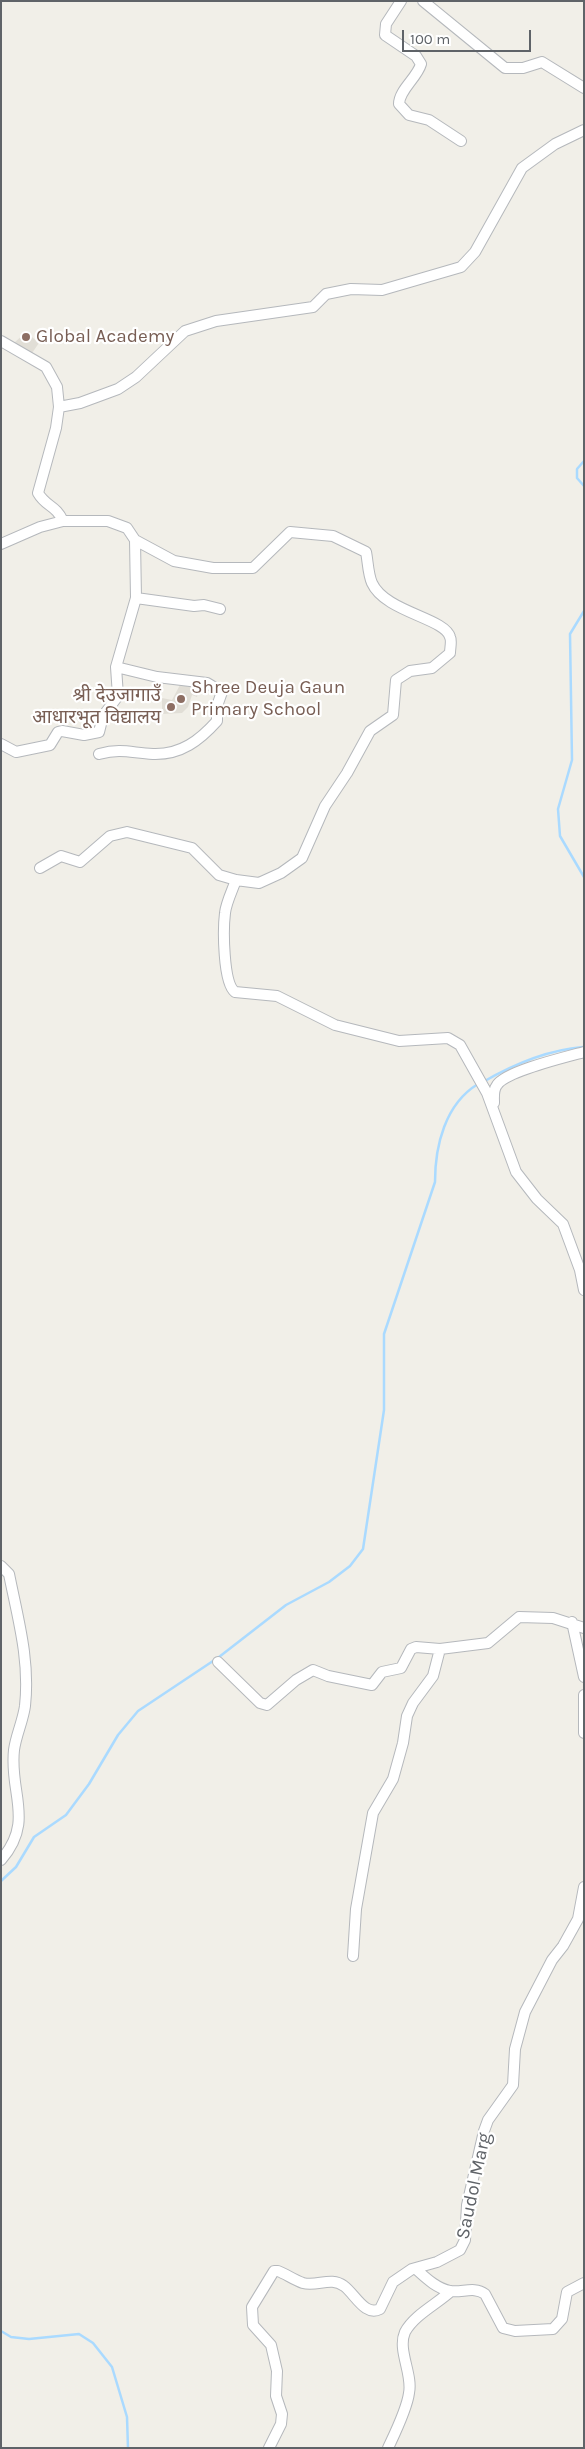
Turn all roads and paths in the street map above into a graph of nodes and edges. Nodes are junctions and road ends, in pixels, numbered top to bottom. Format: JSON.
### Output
{"nodes":[{"id":1,"x":401,"y":1,"type":"edge"},
{"id":2,"x":423,"y":1,"type":"edge"},
{"id":3,"x":584,"y":88,"type":"edge"},
{"id":4,"x":584,"y":130,"type":"edge"},
{"id":5,"x":461,"y":141,"type":"dead end"},
{"id":6,"x":1,"y":341,"type":"edge"},
{"id":7,"x":59,"y":407,"type":"junction"},
{"id":8,"x":63,"y":521,"type":"junction"},
{"id":9,"x":135,"y":540,"type":"junction"},
{"id":10,"x":1,"y":544,"type":"edge"},
{"id":11,"x":136,"y":598,"type":"junction"},
{"id":12,"x":220,"y":609,"type":"dead end"},
{"id":13,"x":116,"y":667,"type":"junction"},
{"id":14,"x":1,"y":744,"type":"edge"},
{"id":15,"x":99,"y":754,"type":"dead end"},
{"id":16,"x":40,"y":868,"type":"dead end"},
{"id":17,"x":236,"y":880,"type":"junction"},
{"id":18,"x":584,"y":1052,"type":"edge"},
{"id":19,"x":494,"y":1109,"type":"junction"},
{"id":20,"x":582,"y":1266,"type":"edge"},
{"id":21,"x":584,"y":1290,"type":"edge"},
{"id":22,"x":1,"y":1566,"type":"edge"},
{"id":23,"x":572,"y":1622,"type":"junction"},
{"id":24,"x":584,"y":1628,"type":"edge"},
{"id":25,"x":440,"y":1648,"type":"junction"},
{"id":26,"x":218,"y":1662,"type":"dead end"},
{"id":27,"x":584,"y":1677,"type":"edge"},
{"id":28,"x":584,"y":1695,"type":"edge"},
{"id":29,"x":584,"y":1733,"type":"edge"},
{"id":30,"x":1,"y":1860,"type":"edge"},
{"id":31,"x":584,"y":1887,"type":"edge"},
{"id":32,"x":353,"y":1956,"type":"dead end"},
{"id":33,"x":416,"y":2269,"type":"junction"},
{"id":34,"x":584,"y":2283,"type":"edge"},
{"id":35,"x":451,"y":2291,"type":"junction"},
{"id":36,"x":268,"y":2448,"type":"edge"},
{"id":37,"x":388,"y":2448,"type":"edge"}],
"edges":[{"from":1,"to":5,"type":"street"},
{"from":2,"to":3,"type":"street"},
{"from":4,"to":7,"type":"street"},
{"from":6,"to":7,"type":"street"},
{"from":7,"to":8,"type":"street"},
{"from":8,"to":9,"type":"street"},
{"from":8,"to":10,"type":"street"},
{"from":9,"to":11,"type":"street"},
{"from":9,"to":17,"type":"street"},
{"from":11,"to":12,"type":"street"},
{"from":11,"to":13,"type":"street"},
{"from":13,"to":14,"type":"street"},
{"from":13,"to":15,"type":"street"},
{"from":16,"to":17,"type":"street"},
{"from":17,"to":19,"type":"street"},
{"from":18,"to":19,"type":"street"},
{"from":19,"to":20,"type":"street"},
{"from":20,"to":21,"type":"street"},
{"from":22,"to":30,"type":"street"},
{"from":23,"to":24,"type":"street"},
{"from":23,"to":25,"type":"street"},
{"from":23,"to":27,"type":"street"},
{"from":25,"to":26,"type":"street"},
{"from":25,"to":32,"type":"street"},
{"from":28,"to":29,"type":"street"},
{"from":31,"to":33,"type":"street","name":"Saudol Marg"},
{"from":33,"to":35,"type":"street"},
{"from":33,"to":36,"type":"street","name":"Saudol Marg"},
{"from":34,"to":35,"type":"street"},
{"from":35,"to":37,"type":"street"}]}
